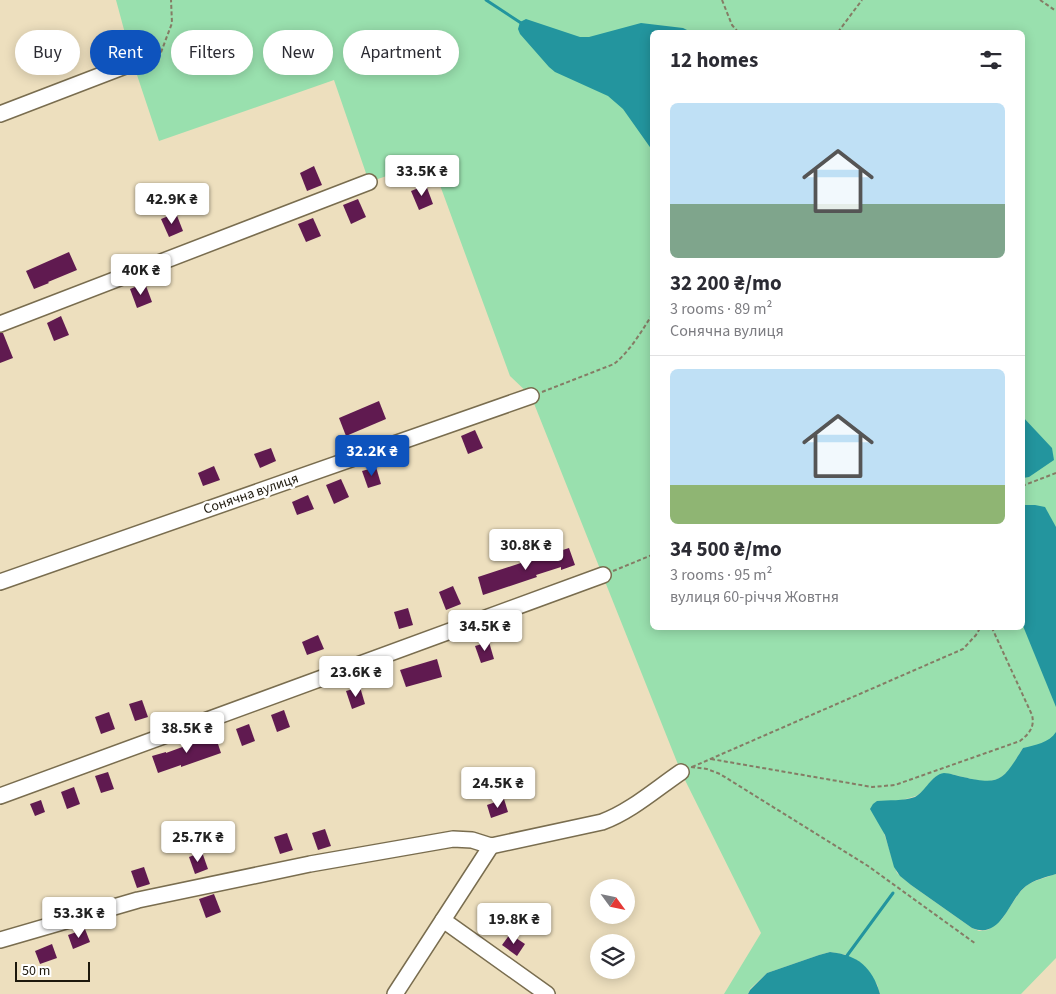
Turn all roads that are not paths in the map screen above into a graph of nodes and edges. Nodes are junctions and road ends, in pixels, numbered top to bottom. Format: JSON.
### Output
{"nodes":[{"id":1,"x":102,"y":75,"type":"edge"},
{"id":2,"x":0,"y":114,"type":"edge"},
{"id":3,"x":369,"y":182,"type":"dead end"},
{"id":4,"x":0,"y":324,"type":"edge"},
{"id":5,"x":530,"y":396,"type":"road end"},
{"id":6,"x":603,"y":575,"type":"road end"},
{"id":7,"x":0,"y":582,"type":"edge"},
{"id":8,"x":686,"y":769,"type":"road end"},
{"id":9,"x":0,"y":796,"type":"edge"},
{"id":10,"x":491,"y":846,"type":"junction"},
{"id":11,"x":443,"y":920,"type":"junction"},
{"id":12,"x":0,"y":940,"type":"edge"},
{"id":13,"x":395,"y":994,"type":"edge"},
{"id":14,"x":547,"y":994,"type":"edge"}],
"edges":[{"from":1,"to":2,"type":"street"},
{"from":3,"to":4,"type":"street"},
{"from":5,"to":7,"type":"street","name":"Сонячна вулиця"},
{"from":6,"to":9,"type":"street"},
{"from":8,"to":10,"type":"street"},
{"from":10,"to":11,"type":"street"},
{"from":10,"to":12,"type":"street"},
{"from":11,"to":13,"type":"street"},
{"from":11,"to":14,"type":"street"}]}
